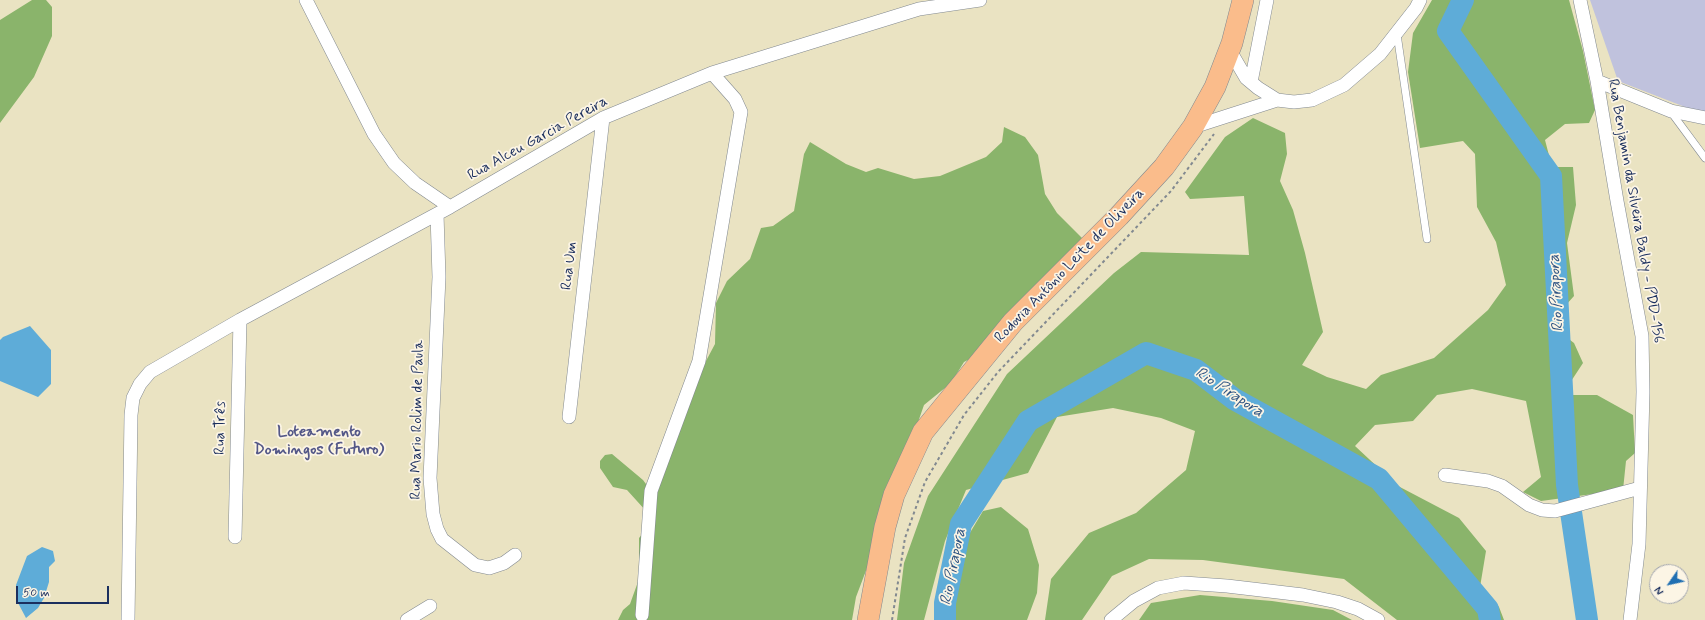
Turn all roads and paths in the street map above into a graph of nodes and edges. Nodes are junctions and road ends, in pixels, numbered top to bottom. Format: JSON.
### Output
{"nodes":[{"id":1,"x":306,"y":0,"type":"edge"},
{"id":2,"x":980,"y":0,"type":"edge"},
{"id":3,"x":1244,"y":0,"type":"edge"},
{"id":4,"x":1267,"y":0,"type":"edge"},
{"id":5,"x":1420,"y":0,"type":"edge"},
{"id":6,"x":1580,"y":0,"type":"edge"},
{"id":7,"x":1397,"y":33,"type":"junction"},
{"id":8,"x":1229,"y":49,"type":"junction"},
{"id":9,"x":712,"y":73,"type":"junction"},
{"id":10,"x":1597,"y":81,"type":"junction"},
{"id":11,"x":1252,"y":82,"type":"junction"},
{"id":12,"x":1277,"y":100,"type":"junction"},
{"id":13,"x":1670,"y":111,"type":"junction"},
{"id":14,"x":603,"y":118,"type":"junction"},
{"id":15,"x":1705,"y":118,"type":"edge"},
{"id":16,"x":1193,"y":127,"type":"junction"},
{"id":17,"x":1218,"y":129,"type":"dead end"},
{"id":18,"x":1705,"y":158,"type":"edge"},
{"id":19,"x":450,"y":207,"type":"junction"},
{"id":20,"x":437,"y":214,"type":"junction"},
{"id":21,"x":1427,"y":239,"type":"dead end"},
{"id":22,"x":240,"y":320,"type":"junction"},
{"id":23,"x":569,"y":417,"type":"dead end"},
{"id":24,"x":1445,"y":475,"type":"dead end"},
{"id":25,"x":1640,"y":488,"type":"junction"},
{"id":26,"x":235,"y":537,"type":"dead end"},
{"id":27,"x":515,"y":554,"type":"dead end"},
{"id":28,"x":430,"y":606,"type":"dead end"},
{"id":29,"x":642,"y":615,"type":"dead end"},
{"id":30,"x":128,"y":620,"type":"edge"},
{"id":31,"x":407,"y":620,"type":"edge"},
{"id":32,"x":868,"y":620,"type":"edge"},
{"id":33,"x":892,"y":620,"type":"edge"},
{"id":34,"x":1111,"y":620,"type":"edge"},
{"id":35,"x":1378,"y":620,"type":"edge"},
{"id":36,"x":1630,"y":620,"type":"edge"}],
"edges":[{"from":1,"to":19,"type":"street"},
{"from":2,"to":9,"type":"street","name":"Rua Alceu Garcia Pereira"},
{"from":3,"to":8,"type":"main road","name":"Rodovia Antônio Leite de Oliveira"},
{"from":4,"to":11,"type":"street"},
{"from":5,"to":7,"type":"street"},
{"from":6,"to":10,"type":"street","name":"Rua Benjamin da Silveira Baldy - PDD-156"},
{"from":7,"to":12,"type":"street"},
{"from":7,"to":21,"type":"lane"},
{"from":8,"to":11,"type":"street"},
{"from":8,"to":16,"type":"main road","name":"Rodovia Antônio Leite de Oliveira"},
{"from":9,"to":14,"type":"street","name":"Rua Alceu Garcia Pereira"},
{"from":9,"to":29,"type":"street"},
{"from":10,"to":13,"type":"street"},
{"from":10,"to":25,"type":"street","name":"Rua Benjamin da Silveira Baldy - PDD-156"},
{"from":11,"to":12,"type":"street"},
{"from":12,"to":16,"type":"street"},
{"from":13,"to":15,"type":"street"},
{"from":13,"to":18,"type":"lane"},
{"from":14,"to":19,"type":"street","name":"Rua Alceu Garcia Pereira"},
{"from":14,"to":23,"type":"street","name":"Rua Um"},
{"from":16,"to":32,"type":"main road","name":"Rodovia Antônio Leite de Oliveira"},
{"from":17,"to":33,"type":"path"},
{"from":19,"to":20,"type":"street","name":"Rua Alceu Garcia Pereira"},
{"from":20,"to":22,"type":"street","name":"Rua Alceu Garcia Pereira"},
{"from":20,"to":27,"type":"street","name":"Rua Mario Rolim de Paula"},
{"from":22,"to":26,"type":"street","name":"Rua Três"},
{"from":22,"to":30,"type":"street","name":"Rua Alceu Garcia Pereira"},
{"from":24,"to":25,"type":"street"},
{"from":25,"to":36,"type":"street","name":"Rua Benjamin da Silveira Baldy - PDD-156"},
{"from":28,"to":31,"type":"street"},
{"from":34,"to":35,"type":"street"}]}
